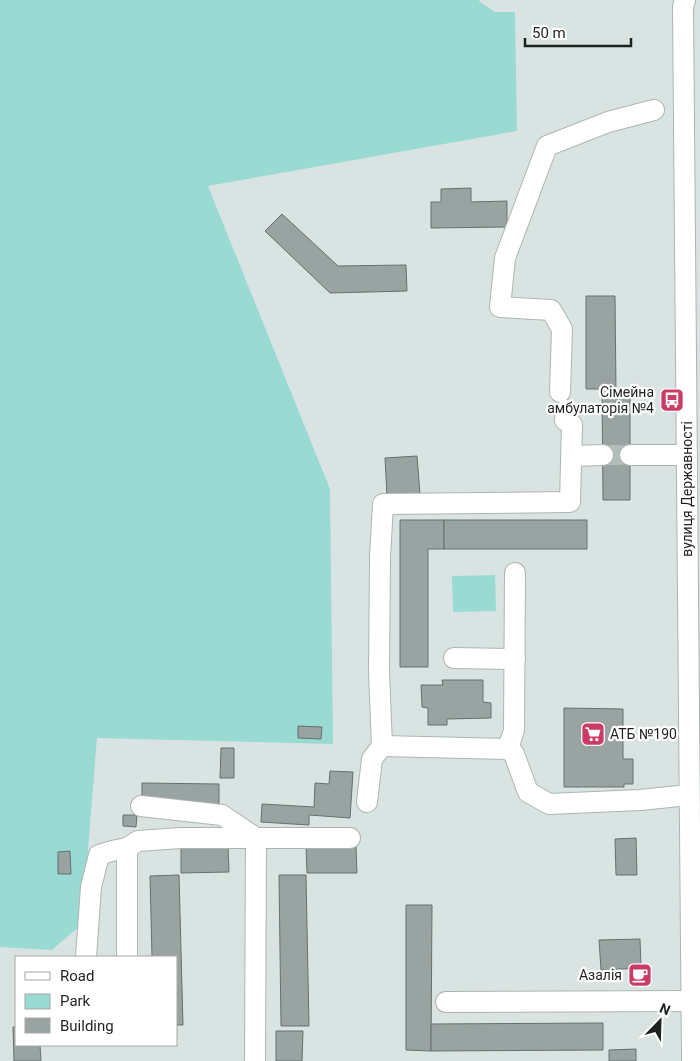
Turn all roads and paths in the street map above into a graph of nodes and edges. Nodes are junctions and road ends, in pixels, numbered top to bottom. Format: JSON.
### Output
{"nodes":[{"id":1,"x":689,"y":5,"type":"edge"},
{"id":2,"x":654,"y":110,"type":"dead end"},
{"id":3,"x":693,"y":332,"type":"edge"},
{"id":4,"x":630,"y":455,"type":"tunnel mouth"},
{"id":5,"x":687,"y":455,"type":"junction"},
{"id":6,"x":572,"y":456,"type":"junction"},
{"id":7,"x":603,"y":456,"type":"tunnel mouth"},
{"id":8,"x":515,"y":573,"type":"dead end"},
{"id":9,"x":454,"y":658,"type":"dead end"},
{"id":10,"x":515,"y":659,"type":"junction"},
{"id":11,"x":382,"y":746,"type":"junction"},
{"id":12,"x":508,"y":750,"type":"junction"},
{"id":13,"x":694,"y":791,"type":"edge"},
{"id":14,"x":367,"y":802,"type":"dead end"},
{"id":15,"x":141,"y":806,"type":"dead end"},
{"id":16,"x":695,"y":833,"type":"edge"},
{"id":17,"x":256,"y":838,"type":"junction"},
{"id":18,"x":350,"y":838,"type":"dead end"},
{"id":19,"x":127,"y":848,"type":"junction"},
{"id":20,"x":86,"y":956,"type":"edge"},
{"id":21,"x":127,"y":956,"type":"edge"},
{"id":22,"x":446,"y":1002,"type":"dead end"},
{"id":23,"x":691,"y":1002,"type":"junction"},
{"id":24,"x":255,"y":1061,"type":"edge"},
{"id":25,"x":692,"y":1061,"type":"edge"}],
"edges":[{"from":1,"to":3,"type":"street","name":"вулиця Державності"},
{"from":2,"to":6,"type":"street"},
{"from":3,"to":5,"type":"street","name":"вулиця Державності"},
{"from":4,"to":5,"type":"street"},
{"from":5,"to":13,"type":"street","name":"вулиця Державності"},
{"from":6,"to":7,"type":"street"},
{"from":6,"to":11,"type":"street"},
{"from":8,"to":10,"type":"street"},
{"from":9,"to":10,"type":"street"},
{"from":10,"to":12,"type":"street"},
{"from":11,"to":12,"type":"street"},
{"from":11,"to":14,"type":"street"},
{"from":12,"to":13,"type":"street"},
{"from":13,"to":16,"type":"street","name":"вулиця Державності"},
{"from":15,"to":17,"type":"street"},
{"from":16,"to":23,"type":"street","name":"вулиця Державності"},
{"from":17,"to":18,"type":"street"},
{"from":17,"to":19,"type":"street"},
{"from":17,"to":24,"type":"street"},
{"from":19,"to":20,"type":"street"},
{"from":19,"to":21,"type":"street"},
{"from":22,"to":23,"type":"street"},
{"from":23,"to":25,"type":"street","name":"вулиця Державності"}]}
